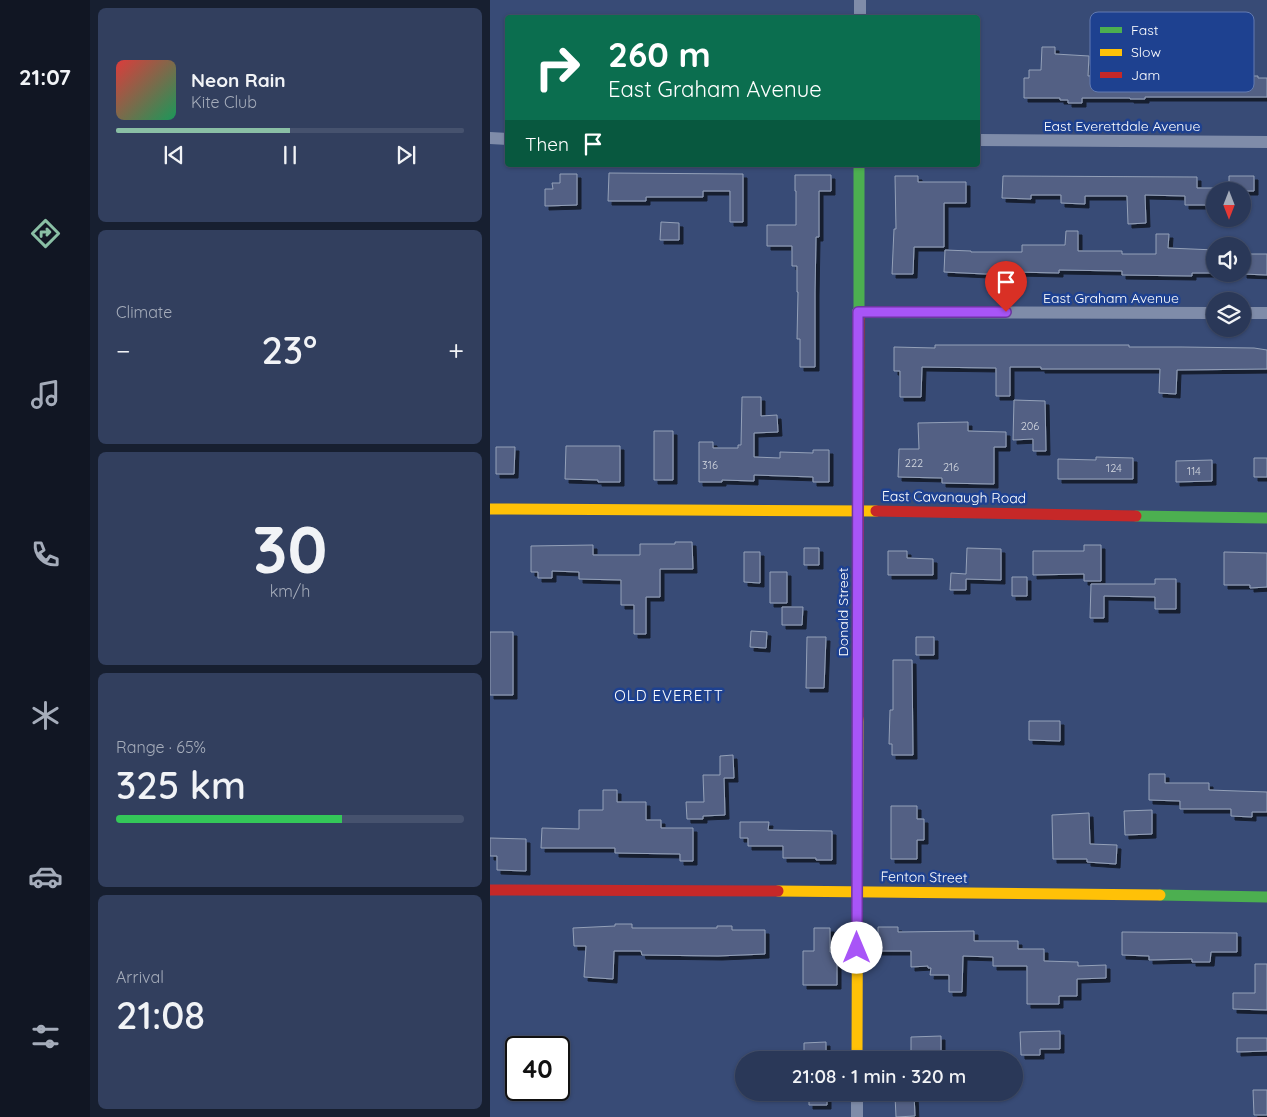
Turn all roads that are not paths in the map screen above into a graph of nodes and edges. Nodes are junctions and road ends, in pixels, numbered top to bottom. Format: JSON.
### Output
{"nodes":[{"id":1,"x":860,"y":0,"type":"edge"},
{"id":2,"x":860,"y":15,"type":"edge"},
{"id":3,"x":490,"y":138,"type":"edge"},
{"id":4,"x":505,"y":138,"type":"edge"},
{"id":5,"x":980,"y":140,"type":"edge"},
{"id":6,"x":1267,"y":142,"type":"edge"},
{"id":7,"x":859,"y":167,"type":"edge"},
{"id":8,"x":858,"y":312,"type":"junction"},
{"id":9,"x":1206,"y":313,"type":"edge"},
{"id":10,"x":1251,"y":313,"type":"edge"},
{"id":11,"x":1267,"y":313,"type":"edge"},
{"id":12,"x":490,"y":509,"type":"edge"},
{"id":13,"x":858,"y":511,"type":"junction"},
{"id":14,"x":1267,"y":518,"type":"edge"},
{"id":15,"x":490,"y":890,"type":"edge"},
{"id":16,"x":857,"y":891,"type":"junction"},
{"id":17,"x":1267,"y":898,"type":"edge"},
{"id":18,"x":857,"y":1051,"type":"edge"},
{"id":19,"x":857,"y":1101,"type":"edge"},
{"id":20,"x":857,"y":1117,"type":"edge"}],
"edges":[{"from":1,"to":2,"type":"street"},
{"from":3,"to":4,"type":"street"},
{"from":5,"to":6,"type":"street","name":"East Everettdale Avenue"},
{"from":7,"to":8,"type":"street","name":"Donald Street"},
{"from":8,"to":9,"type":"street","name":"East Graham Avenue"},
{"from":8,"to":13,"type":"street","name":"Donald Street"},
{"from":10,"to":11,"type":"street"},
{"from":12,"to":13,"type":"street","name":"East Cavanaugh Road"},
{"from":13,"to":14,"type":"street","name":"East Cavanaugh Road"},
{"from":13,"to":16,"type":"street","name":"Donald Street"},
{"from":15,"to":16,"type":"street","name":"Fenton Street"},
{"from":16,"to":17,"type":"street","name":"Fenton Street"},
{"from":16,"to":18,"type":"street","name":"Donald Street"},
{"from":19,"to":20,"type":"street"}]}
